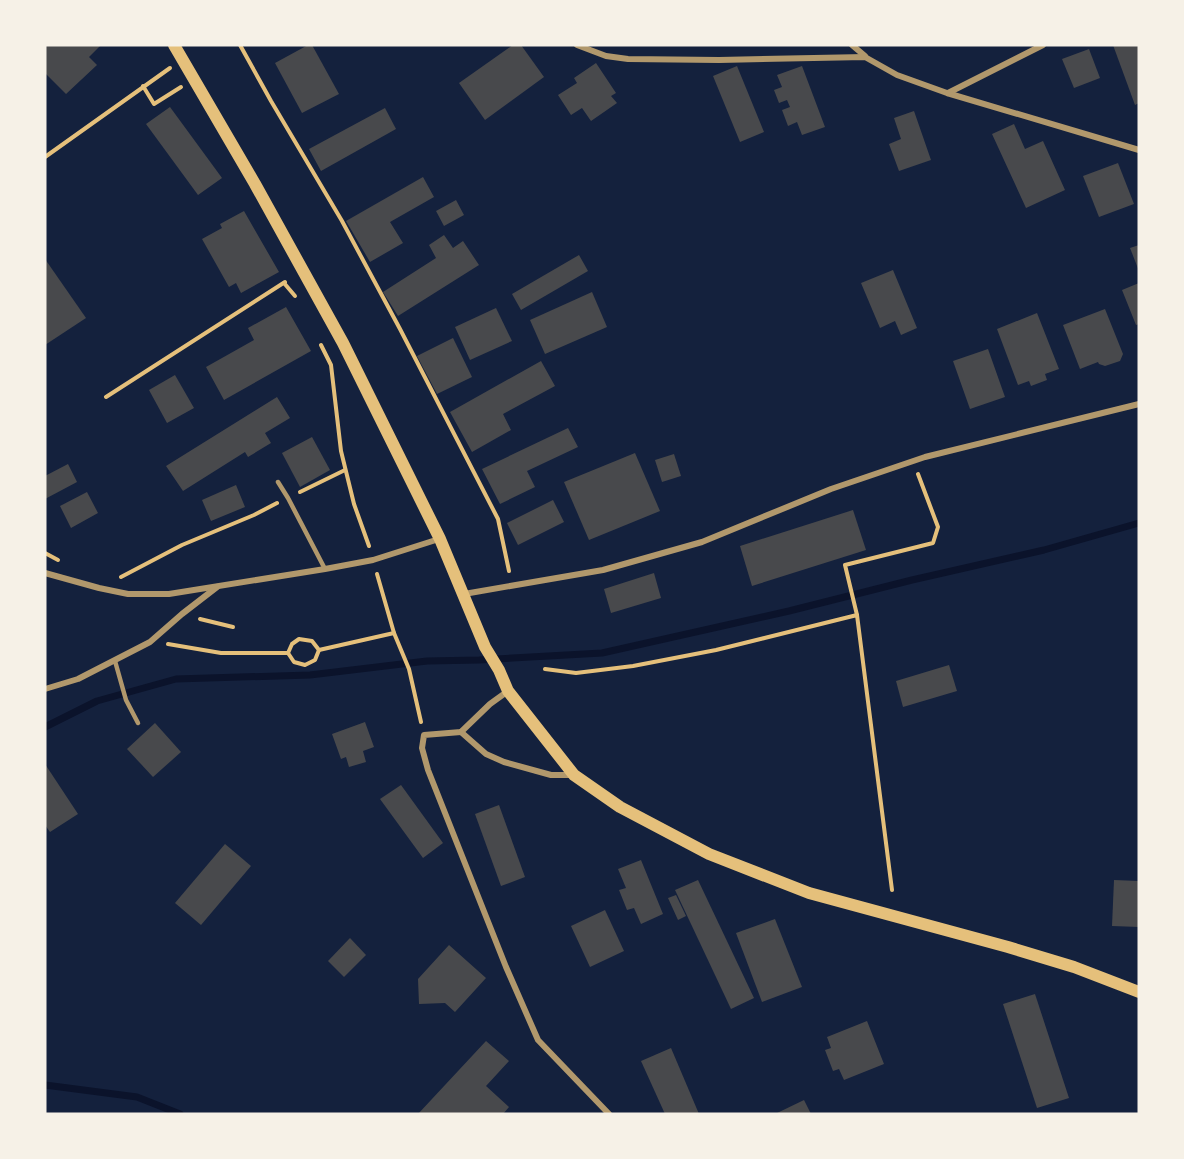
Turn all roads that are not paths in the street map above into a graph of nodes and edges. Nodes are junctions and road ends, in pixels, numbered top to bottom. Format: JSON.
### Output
{"nodes":[{"id":1,"x":174,"y":45,"type":"edge"},
{"id":2,"x":577,"y":45,"type":"edge"},
{"id":3,"x":852,"y":45,"type":"edge"},
{"id":4,"x":1043,"y":45,"type":"edge"},
{"id":5,"x":865,"y":57,"type":"junction"},
{"id":6,"x":947,"y":93,"type":"junction"},
{"id":7,"x":1139,"y":150,"type":"edge"},
{"id":8,"x":1139,"y":404,"type":"edge"},
{"id":9,"x":278,"y":482,"type":"dead end"},
{"id":10,"x":440,"y":539,"type":"junction"},
{"id":11,"x":325,"y":569,"type":"junction"},
{"id":12,"x":45,"y":573,"type":"edge"},
{"id":13,"x":217,"y":586,"type":"junction"},
{"id":14,"x":464,"y":594,"type":"junction"},
{"id":15,"x":115,"y":661,"type":"junction"},
{"id":16,"x":45,"y":689,"type":"edge"},
{"id":17,"x":508,"y":691,"type":"junction"},
{"id":18,"x":138,"y":723,"type":"dead end"},
{"id":19,"x":461,"y":732,"type":"junction"},
{"id":20,"x":574,"y":775,"type":"junction"},
{"id":21,"x":1139,"y":992,"type":"edge"},
{"id":22,"x":609,"y":1114,"type":"edge"}],
"edges":[{"from":1,"to":10,"type":"main road"},
{"from":2,"to":5,"type":"street"},
{"from":3,"to":5,"type":"street"},
{"from":4,"to":6,"type":"street"},
{"from":5,"to":6,"type":"street"},
{"from":6,"to":7,"type":"street"},
{"from":8,"to":14,"type":"street"},
{"from":9,"to":11,"type":"lane"},
{"from":10,"to":11,"type":"street"},
{"from":10,"to":14,"type":"main road"},
{"from":11,"to":13,"type":"street"},
{"from":12,"to":13,"type":"street"},
{"from":13,"to":15,"type":"street"},
{"from":14,"to":17,"type":"main road"},
{"from":15,"to":16,"type":"street"},
{"from":15,"to":18,"type":"lane"},
{"from":17,"to":19,"type":"street"},
{"from":17,"to":20,"type":"main road"},
{"from":19,"to":20,"type":"street"},
{"from":19,"to":22,"type":"street"},
{"from":20,"to":21,"type":"main road"}]}
